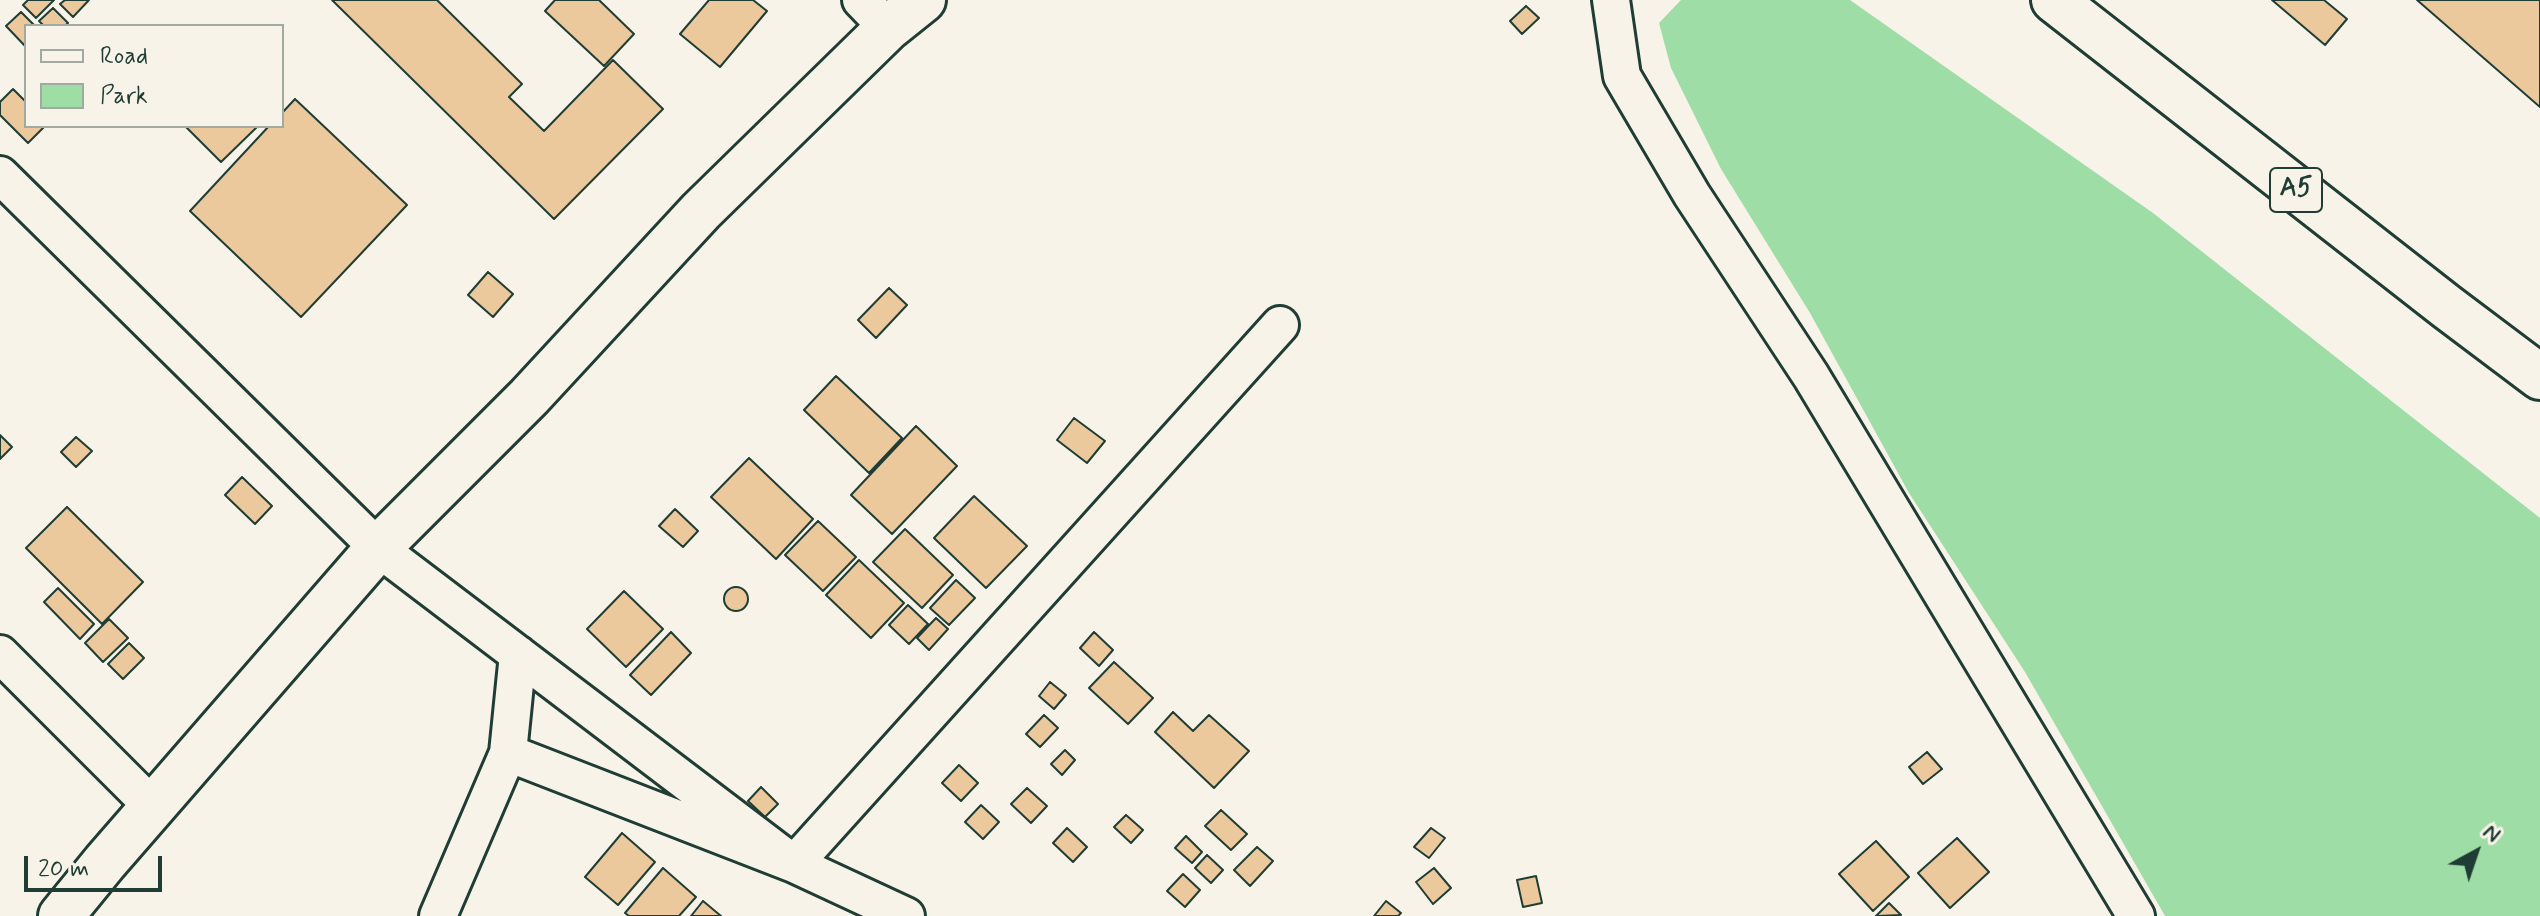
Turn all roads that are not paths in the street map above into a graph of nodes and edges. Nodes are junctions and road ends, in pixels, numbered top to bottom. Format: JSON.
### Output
{"nodes":[{"id":1,"x":923,"y":0,"type":"edge"},
{"id":2,"x":1611,"y":0,"type":"edge"},
{"id":3,"x":2054,"y":0,"type":"edge"},
{"id":4,"x":874,"y":14,"type":"edge"},
{"id":5,"x":0,"y":175,"type":"edge"},
{"id":6,"x":1280,"y":325,"type":"dead end"},
{"id":7,"x":2540,"y":377,"type":"edge"},
{"id":8,"x":378,"y":548,"type":"junction"},
{"id":9,"x":0,"y":654,"type":"edge"},
{"id":10,"x":518,"y":654,"type":"junction"},
{"id":11,"x":508,"y":753,"type":"junction"},
{"id":12,"x":153,"y":807,"type":"junction"},
{"id":13,"x":794,"y":864,"type":"junction"},
{"id":14,"x":61,"y":916,"type":"edge"},
{"id":15,"x":438,"y":916,"type":"edge"},
{"id":16,"x":906,"y":916,"type":"edge"},
{"id":17,"x":2136,"y":916,"type":"edge"}],
"edges":[{"from":1,"to":4,"type":"main road"},
{"from":2,"to":17,"type":"street"},
{"from":3,"to":7,"type":"main road","number":"A5"},
{"from":4,"to":8,"type":"main road"},
{"from":5,"to":8,"type":"street"},
{"from":6,"to":13,"type":"street"},
{"from":8,"to":10,"type":"street"},
{"from":8,"to":12,"type":"main road"},
{"from":9,"to":12,"type":"street"},
{"from":10,"to":11,"type":"street"},
{"from":10,"to":13,"type":"street"},
{"from":11,"to":13,"type":"street"},
{"from":11,"to":15,"type":"street"},
{"from":12,"to":14,"type":"main road"},
{"from":13,"to":16,"type":"street"}]}
